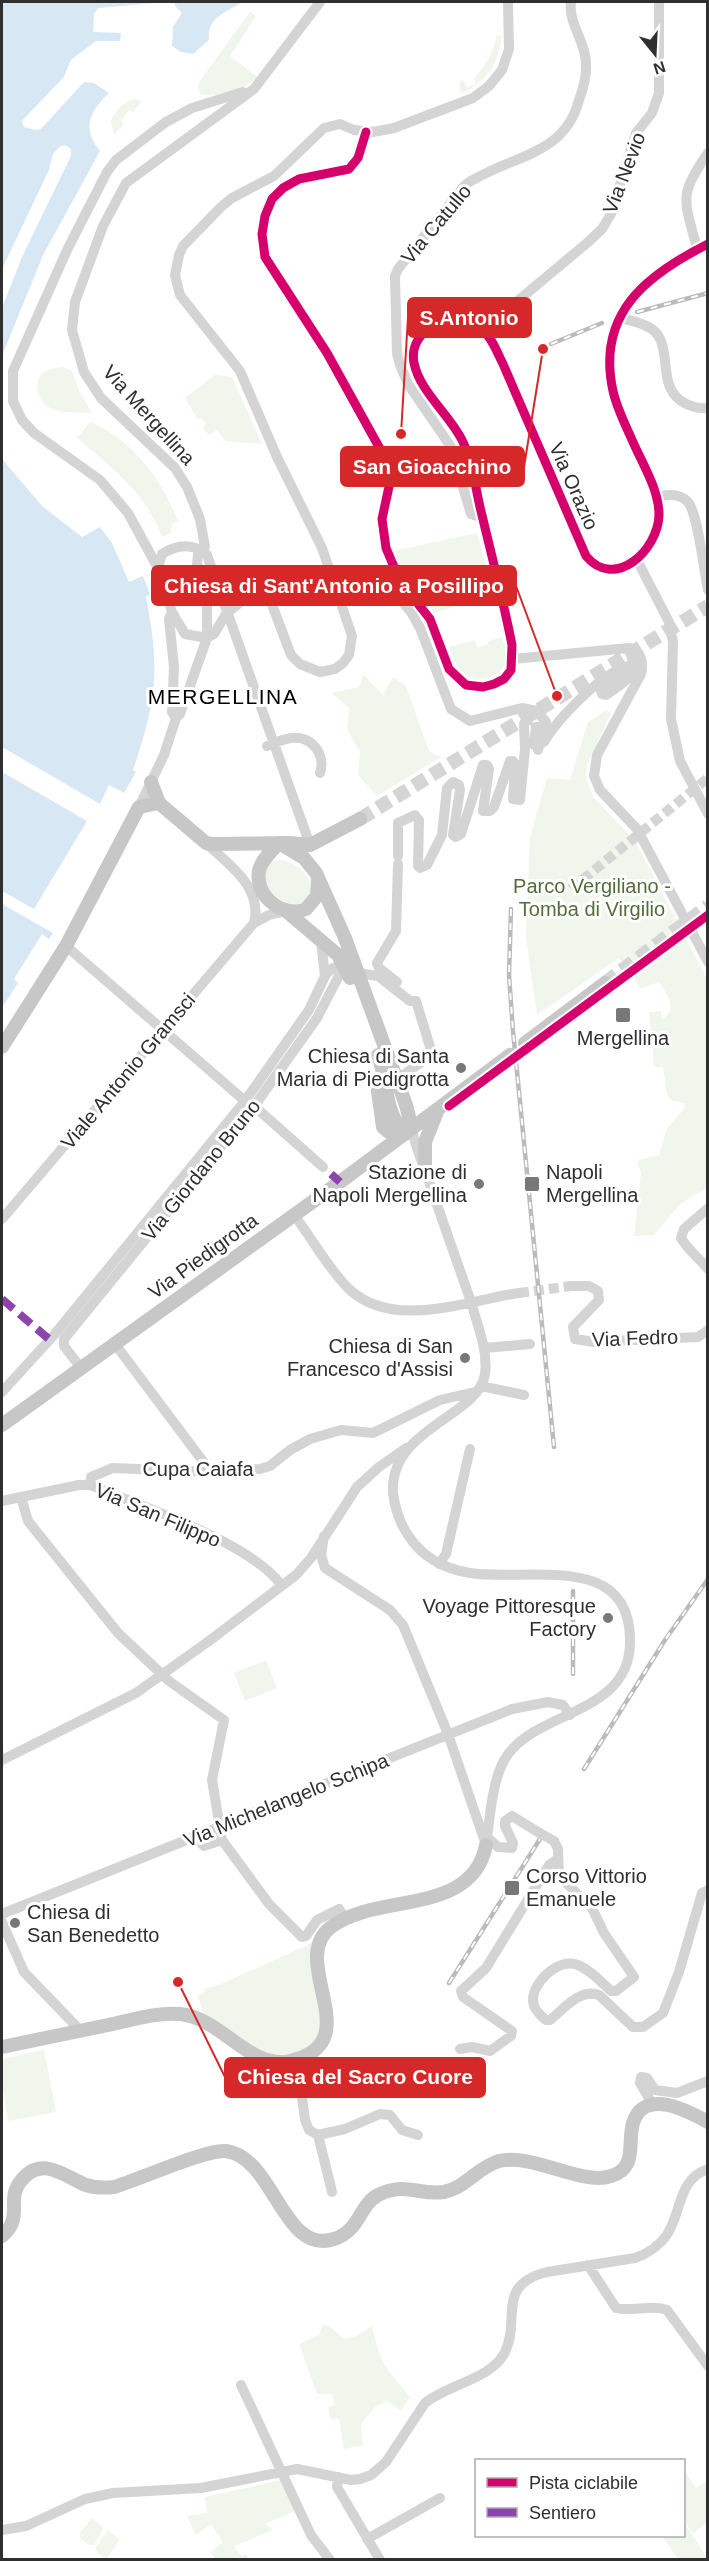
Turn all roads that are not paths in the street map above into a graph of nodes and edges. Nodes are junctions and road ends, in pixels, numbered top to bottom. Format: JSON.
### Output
{"nodes":[{"id":1,"x":320,"y":2,"type":"edge"},
{"id":2,"x":508,"y":2,"type":"edge"},
{"id":3,"x":571,"y":2,"type":"edge"},
{"id":4,"x":659,"y":2,"type":"edge"},
{"id":5,"x":254,"y":88,"type":"junction"},
{"id":6,"x":182,"y":113,"type":"junction"},
{"id":7,"x":202,"y":128,"type":"junction"},
{"id":8,"x":366,"y":132,"type":"junction"},
{"id":9,"x":708,"y":153,"type":"edge"},
{"id":10,"x":708,"y":244,"type":"edge"},
{"id":11,"x":697,"y":249,"type":"junction"},
{"id":12,"x":620,"y":318,"type":"junction"},
{"id":13,"x":483,"y":330,"type":"junction"},
{"id":14,"x":708,"y":408,"type":"edge"},
{"id":15,"x":657,"y":497,"type":"junction"},
{"id":16,"x":483,"y":518,"type":"junction"},
{"id":17,"x":200,"y":551,"type":"junction"},
{"id":18,"x":637,"y":560,"type":"junction"},
{"id":19,"x":158,"y":568,"type":"junction"},
{"id":20,"x":400,"y":580,"type":"junction"},
{"id":21,"x":708,"y":590,"type":"edge"},
{"id":22,"x":219,"y":594,"type":"junction"},
{"id":23,"x":243,"y":600,"type":"junction"},
{"id":24,"x":172,"y":612,"type":"junction"},
{"id":25,"x":226,"y":614,"type":"junction"},
{"id":26,"x":207,"y":638,"type":"junction"},
{"id":27,"x":629,"y":648,"type":"junction"},
{"id":28,"x":513,"y":659,"type":"junction"},
{"id":29,"x":176,"y":718,"type":"junction"},
{"id":30,"x":524,"y":724,"type":"dead end"},
{"id":31,"x":271,"y":745,"type":"junction"},
{"id":32,"x":320,"y":773,"type":"dead end"},
{"id":33,"x":151,"y":782,"type":"joint"},
{"id":34,"x":148,"y":805,"type":"junction"},
{"id":35,"x":708,"y":814,"type":"edge"},
{"id":36,"x":360,"y":819,"type":"tunnel mouth"},
{"id":37,"x":206,"y":843,"type":"junction"},
{"id":38,"x":279,"y":843,"type":"junction"},
{"id":39,"x":309,"y":845,"type":"junction"},
{"id":40,"x":296,"y":854,"type":"junction"},
{"id":41,"x":266,"y":858,"type":"junction"},
{"id":42,"x":316,"y":873,"type":"junction"},
{"id":43,"x":285,"y":911,"type":"junction"},
{"id":44,"x":254,"y":923,"type":"junction"},
{"id":45,"x":321,"y":941,"type":"junction"},
{"id":46,"x":66,"y":946,"type":"junction"},
{"id":47,"x":708,"y":962,"type":"edge"},
{"id":48,"x":351,"y":968,"type":"junction"},
{"id":49,"x":324,"y":976,"type":"junction"},
{"id":50,"x":605,"y":982,"type":"tunnel mouth"},
{"id":51,"x":416,"y":1001,"type":"junction"},
{"id":52,"x":163,"y":1030,"type":"junction"},
{"id":53,"x":370,"y":1031,"type":"junction"},
{"id":54,"x":525,"y":1043,"type":"dead end"},
{"id":55,"x":2,"y":1047,"type":"edge"},
{"id":56,"x":510,"y":1055,"type":"dead end"},
{"id":57,"x":396,"y":1080,"type":"junction"},
{"id":58,"x":388,"y":1098,"type":"junction"},
{"id":59,"x":403,"y":1098,"type":"junction"},
{"id":60,"x":444,"y":1102,"type":"junction"},
{"id":61,"x":249,"y":1104,"type":"junction"},
{"id":62,"x":409,"y":1131,"type":"junction"},
{"id":63,"x":323,"y":1167,"type":"dead end"},
{"id":64,"x":425,"y":1170,"type":"junction"},
{"id":65,"x":707,"y":1209,"type":"edge"},
{"id":66,"x":294,"y":1215,"type":"junction"},
{"id":67,"x":2,"y":1219,"type":"edge"},
{"id":68,"x":708,"y":1269,"type":"edge"},
{"id":69,"x":571,"y":1286,"type":"tunnel mouth"},
{"id":70,"x":519,"y":1293,"type":"tunnel mouth"},
{"id":71,"x":470,"y":1302,"type":"junction"},
{"id":72,"x":708,"y":1330,"type":"edge"},
{"id":73,"x":115,"y":1344,"type":"junction"},
{"id":74,"x":530,"y":1344,"type":"dead end"},
{"id":75,"x":484,"y":1348,"type":"junction"},
{"id":76,"x":81,"y":1368,"type":"junction"},
{"id":77,"x":478,"y":1389,"type":"junction"},
{"id":78,"x":2,"y":1392,"type":"edge"},
{"id":79,"x":524,"y":1395,"type":"dead end"},
{"id":80,"x":2,"y":1425,"type":"edge"},
{"id":81,"x":414,"y":1442,"type":"junction"},
{"id":82,"x":470,"y":1449,"type":"dead end"},
{"id":83,"x":211,"y":1472,"type":"junction"},
{"id":84,"x":370,"y":1474,"type":"junction"},
{"id":85,"x":393,"y":1484,"type":"junction"},
{"id":86,"x":90,"y":1485,"type":"junction"},
{"id":87,"x":21,"y":1497,"type":"junction"},
{"id":88,"x":2,"y":1501,"type":"edge"},
{"id":89,"x":324,"y":1536,"type":"junction"},
{"id":90,"x":439,"y":1564,"type":"junction"},
{"id":91,"x":330,"y":1572,"type":"junction"},
{"id":92,"x":296,"y":1575,"type":"junction"},
{"id":93,"x":282,"y":1586,"type":"junction"},
{"id":94,"x":570,"y":1714,"type":"junction"},
{"id":95,"x":448,"y":1734,"type":"junction"},
{"id":96,"x":2,"y":1760,"type":"edge"},
{"id":97,"x":466,"y":1787,"type":"junction"},
{"id":98,"x":494,"y":1802,"type":"junction"},
{"id":99,"x":197,"y":1836,"type":"junction"},
{"id":100,"x":222,"y":1840,"type":"junction"},
{"id":101,"x":487,"y":1841,"type":"junction"},
{"id":102,"x":558,"y":1859,"type":"junction"},
{"id":103,"x":708,"y":1890,"type":"edge"},
{"id":104,"x":2,"y":1914,"type":"edge"},
{"id":105,"x":346,"y":1919,"type":"junction"},
{"id":106,"x":2,"y":1922,"type":"edge"},
{"id":107,"x":14,"y":1948,"type":"junction"},
{"id":108,"x":2,"y":1953,"type":"edge"},
{"id":109,"x":76,"y":2026,"type":"dead end"},
{"id":110,"x":2,"y":2047,"type":"edge"},
{"id":111,"x":460,"y":2049,"type":"dead end"},
{"id":112,"x":297,"y":2059,"type":"junction"},
{"id":113,"x":708,"y":2081,"type":"edge"},
{"id":114,"x":653,"y":2105,"type":"junction"},
{"id":115,"x":708,"y":2122,"type":"edge"},
{"id":116,"x":318,"y":2135,"type":"junction"},
{"id":117,"x":418,"y":2135,"type":"dead end"},
{"id":118,"x":708,"y":2169,"type":"edge"},
{"id":119,"x":332,"y":2192,"type":"dead end"},
{"id":120,"x":2,"y":2236,"type":"edge"},
{"id":121,"x":588,"y":2265,"type":"junction"},
{"id":122,"x":708,"y":2366,"type":"edge"},
{"id":123,"x":241,"y":2385,"type":"dead end"},
{"id":124,"x":281,"y":2472,"type":"junction"},
{"id":125,"x":338,"y":2477,"type":"junction"},
{"id":126,"x":440,"y":2498,"type":"dead end"},
{"id":127,"x":2,"y":2530,"type":"edge"},
{"id":128,"x":367,"y":2540,"type":"junction"},
{"id":129,"x":330,"y":2559,"type":"edge"},
{"id":130,"x":380,"y":2559,"type":"edge"}],
"edges":[{"from":1,"to":5,"type":"street","name":"Via Mergellina"},
{"from":2,"to":8,"type":"street"},
{"from":3,"to":16,"type":"street","name":"Via Catullo"},
{"from":4,"to":13,"type":"street","name":"Via Nevio"},
{"from":5,"to":6,"type":"street"},
{"from":5,"to":7,"type":"street","name":"Via Mergellina"},
{"from":6,"to":7,"type":"street"},
{"from":6,"to":19,"type":"street"},
{"from":7,"to":17,"type":"street","name":"Via Mergellina"},
{"from":8,"to":20,"type":"street"},
{"from":8,"to":23,"type":"street"},
{"from":9,"to":11,"type":"street"},
{"from":10,"to":11,"type":"street"},
{"from":11,"to":12,"type":"street"},
{"from":12,"to":14,"type":"street"},
{"from":12,"to":15,"type":"street"},
{"from":13,"to":16,"type":"street"},
{"from":13,"to":18,"type":"street","name":"Via Orazio"},
{"from":15,"to":18,"type":"street"},
{"from":15,"to":21,"type":"street"},
{"from":16,"to":28,"type":"street"},
{"from":17,"to":19,"type":"street"},
{"from":17,"to":22,"type":"street"},
{"from":17,"to":26,"type":"street","name":"Via Mergellina"},
{"from":18,"to":35,"type":"street"},
{"from":19,"to":24,"type":"street"},
{"from":20,"to":27,"type":"street"},
{"from":20,"to":28,"type":"street"},
{"from":22,"to":23,"type":"street"},
{"from":22,"to":25,"type":"street"},
{"from":23,"to":25,"type":"street"},
{"from":24,"to":26,"type":"street"},
{"from":24,"to":29,"type":"street"},
{"from":25,"to":26,"type":"street"},
{"from":25,"to":31,"type":"street"},
{"from":26,"to":29,"type":"street"},
{"from":27,"to":28,"type":"street"},
{"from":27,"to":47,"type":"street"},
{"from":29,"to":33,"type":"street"},
{"from":30,"to":51,"type":"street"},
{"from":31,"to":32,"type":"street"},
{"from":31,"to":39,"type":"street"},
{"from":33,"to":34,"type":"main road"},
{"from":34,"to":37,"type":"main road"},
{"from":34,"to":46,"type":"main road"},
{"from":36,"to":39,"type":"main road"},
{"from":37,"to":38,"type":"main road"},
{"from":37,"to":44,"type":"street"},
{"from":38,"to":39,"type":"main road"},
{"from":38,"to":40,"type":"main road"},
{"from":38,"to":41,"type":"main road"},
{"from":39,"to":42,"type":"main road"},
{"from":40,"to":41,"type":"main road"},
{"from":40,"to":42,"type":"main road"},
{"from":41,"to":43,"type":"main road"},
{"from":42,"to":43,"type":"main road"},
{"from":42,"to":48,"type":"main road"},
{"from":43,"to":44,"type":"street"},
{"from":43,"to":45,"type":"main road"},
{"from":44,"to":52,"type":"street","name":"Viale Antonio Gramsci"},
{"from":45,"to":48,"type":"main road"},
{"from":45,"to":49,"type":"street"},
{"from":46,"to":52,"type":"street"},
{"from":46,"to":55,"type":"main road"},
{"from":48,"to":49,"type":"street"},
{"from":48,"to":51,"type":"street"},
{"from":48,"to":53,"type":"main road"},
{"from":48,"to":57,"type":"main road"},
{"from":48,"to":61,"type":"street","name":"Via Giordano Bruno"},
{"from":49,"to":61,"type":"street"},
{"from":50,"to":54,"type":"main road"},
{"from":51,"to":57,"type":"street"},
{"from":52,"to":61,"type":"street"},
{"from":52,"to":67,"type":"street","name":"Viale Antonio Gramsci"},
{"from":53,"to":58,"type":"main road"},
{"from":53,"to":62,"type":"main road"},
{"from":56,"to":60,"type":"main road","name":"Via Piedigrotta"},
{"from":57,"to":59,"type":"main road"},
{"from":58,"to":59,"type":"main road"},
{"from":58,"to":62,"type":"main road"},
{"from":59,"to":62,"type":"main road"},
{"from":60,"to":62,"type":"main road","name":"Via Piedigrotta"},
{"from":60,"to":64,"type":"main road"},
{"from":61,"to":63,"type":"street"},
{"from":61,"to":76,"type":"street","name":"Via Giordano Bruno"},
{"from":61,"to":78,"type":"street"},
{"from":62,"to":64,"type":"street"},
{"from":62,"to":66,"type":"main road","name":"Via Piedigrotta"},
{"from":64,"to":71,"type":"street"},
{"from":65,"to":68,"type":"street"},
{"from":66,"to":71,"type":"street"},
{"from":66,"to":73,"type":"main road","name":"Via Piedigrotta"},
{"from":69,"to":72,"type":"street","name":"Via Fedro"},
{"from":70,"to":71,"type":"street"},
{"from":71,"to":75,"type":"street"},
{"from":73,"to":76,"type":"main road","name":"Via Piedigrotta"},
{"from":73,"to":83,"type":"street"},
{"from":74,"to":75,"type":"street"},
{"from":75,"to":77,"type":"street"},
{"from":76,"to":80,"type":"main road","name":"Via Piedigrotta"},
{"from":77,"to":79,"type":"street"},
{"from":77,"to":81,"type":"street"},
{"from":77,"to":83,"type":"street","name":"Cupa Caiafa"},
{"from":81,"to":84,"type":"street"},
{"from":81,"to":85,"type":"street"},
{"from":82,"to":90,"type":"street"},
{"from":83,"to":86,"type":"street","name":"Cupa Caiafa"},
{"from":84,"to":85,"type":"street"},
{"from":84,"to":89,"type":"street"},
{"from":85,"to":90,"type":"street"},
{"from":86,"to":87,"type":"street","name":"Via San Filippo"},
{"from":86,"to":93,"type":"street","name":"Via San Filippo"},
{"from":87,"to":88,"type":"street","name":"Via San Filippo"},
{"from":87,"to":100,"type":"street"},
{"from":89,"to":91,"type":"street"},
{"from":89,"to":92,"type":"street"},
{"from":90,"to":94,"type":"street"},
{"from":91,"to":92,"type":"street"},
{"from":91,"to":95,"type":"street"},
{"from":92,"to":93,"type":"street"},
{"from":93,"to":96,"type":"street","bridge":true},
{"from":94,"to":95,"type":"street","name":"Via Michelangelo Schipa"},
{"from":94,"to":98,"type":"street"},
{"from":95,"to":97,"type":"street"},
{"from":95,"to":99,"type":"street","name":"Via Michelangelo Schipa","bridge":true},
{"from":97,"to":98,"type":"street"},
{"from":97,"to":101,"type":"street"},
{"from":98,"to":101,"type":"street"},
{"from":99,"to":100,"type":"street"},
{"from":99,"to":104,"type":"street","name":"Via Michelangelo Schipa"},
{"from":100,"to":105,"type":"street"},
{"from":101,"to":102,"type":"street","bridge":true},
{"from":101,"to":105,"type":"main road"},
{"from":102,"to":103,"type":"street"},
{"from":102,"to":111,"type":"street"},
{"from":105,"to":112,"type":"main road"},
{"from":106,"to":107,"type":"street"},
{"from":107,"to":108,"type":"street"},
{"from":107,"to":109,"type":"street"},
{"from":110,"to":112,"type":"main road"},
{"from":112,"to":116,"type":"street"},
{"from":113,"to":114,"type":"street"},
{"from":114,"to":115,"type":"main road"},
{"from":114,"to":120,"type":"main road"},
{"from":116,"to":117,"type":"street"},
{"from":116,"to":119,"type":"street"},
{"from":118,"to":121,"type":"street"},
{"from":121,"to":122,"type":"street"},
{"from":121,"to":125,"type":"street"},
{"from":123,"to":124,"type":"street"},
{"from":124,"to":125,"type":"street"},
{"from":124,"to":127,"type":"street"},
{"from":124,"to":129,"type":"street"},
{"from":125,"to":128,"type":"street"},
{"from":126,"to":128,"type":"street"},
{"from":128,"to":130,"type":"street"}]}
